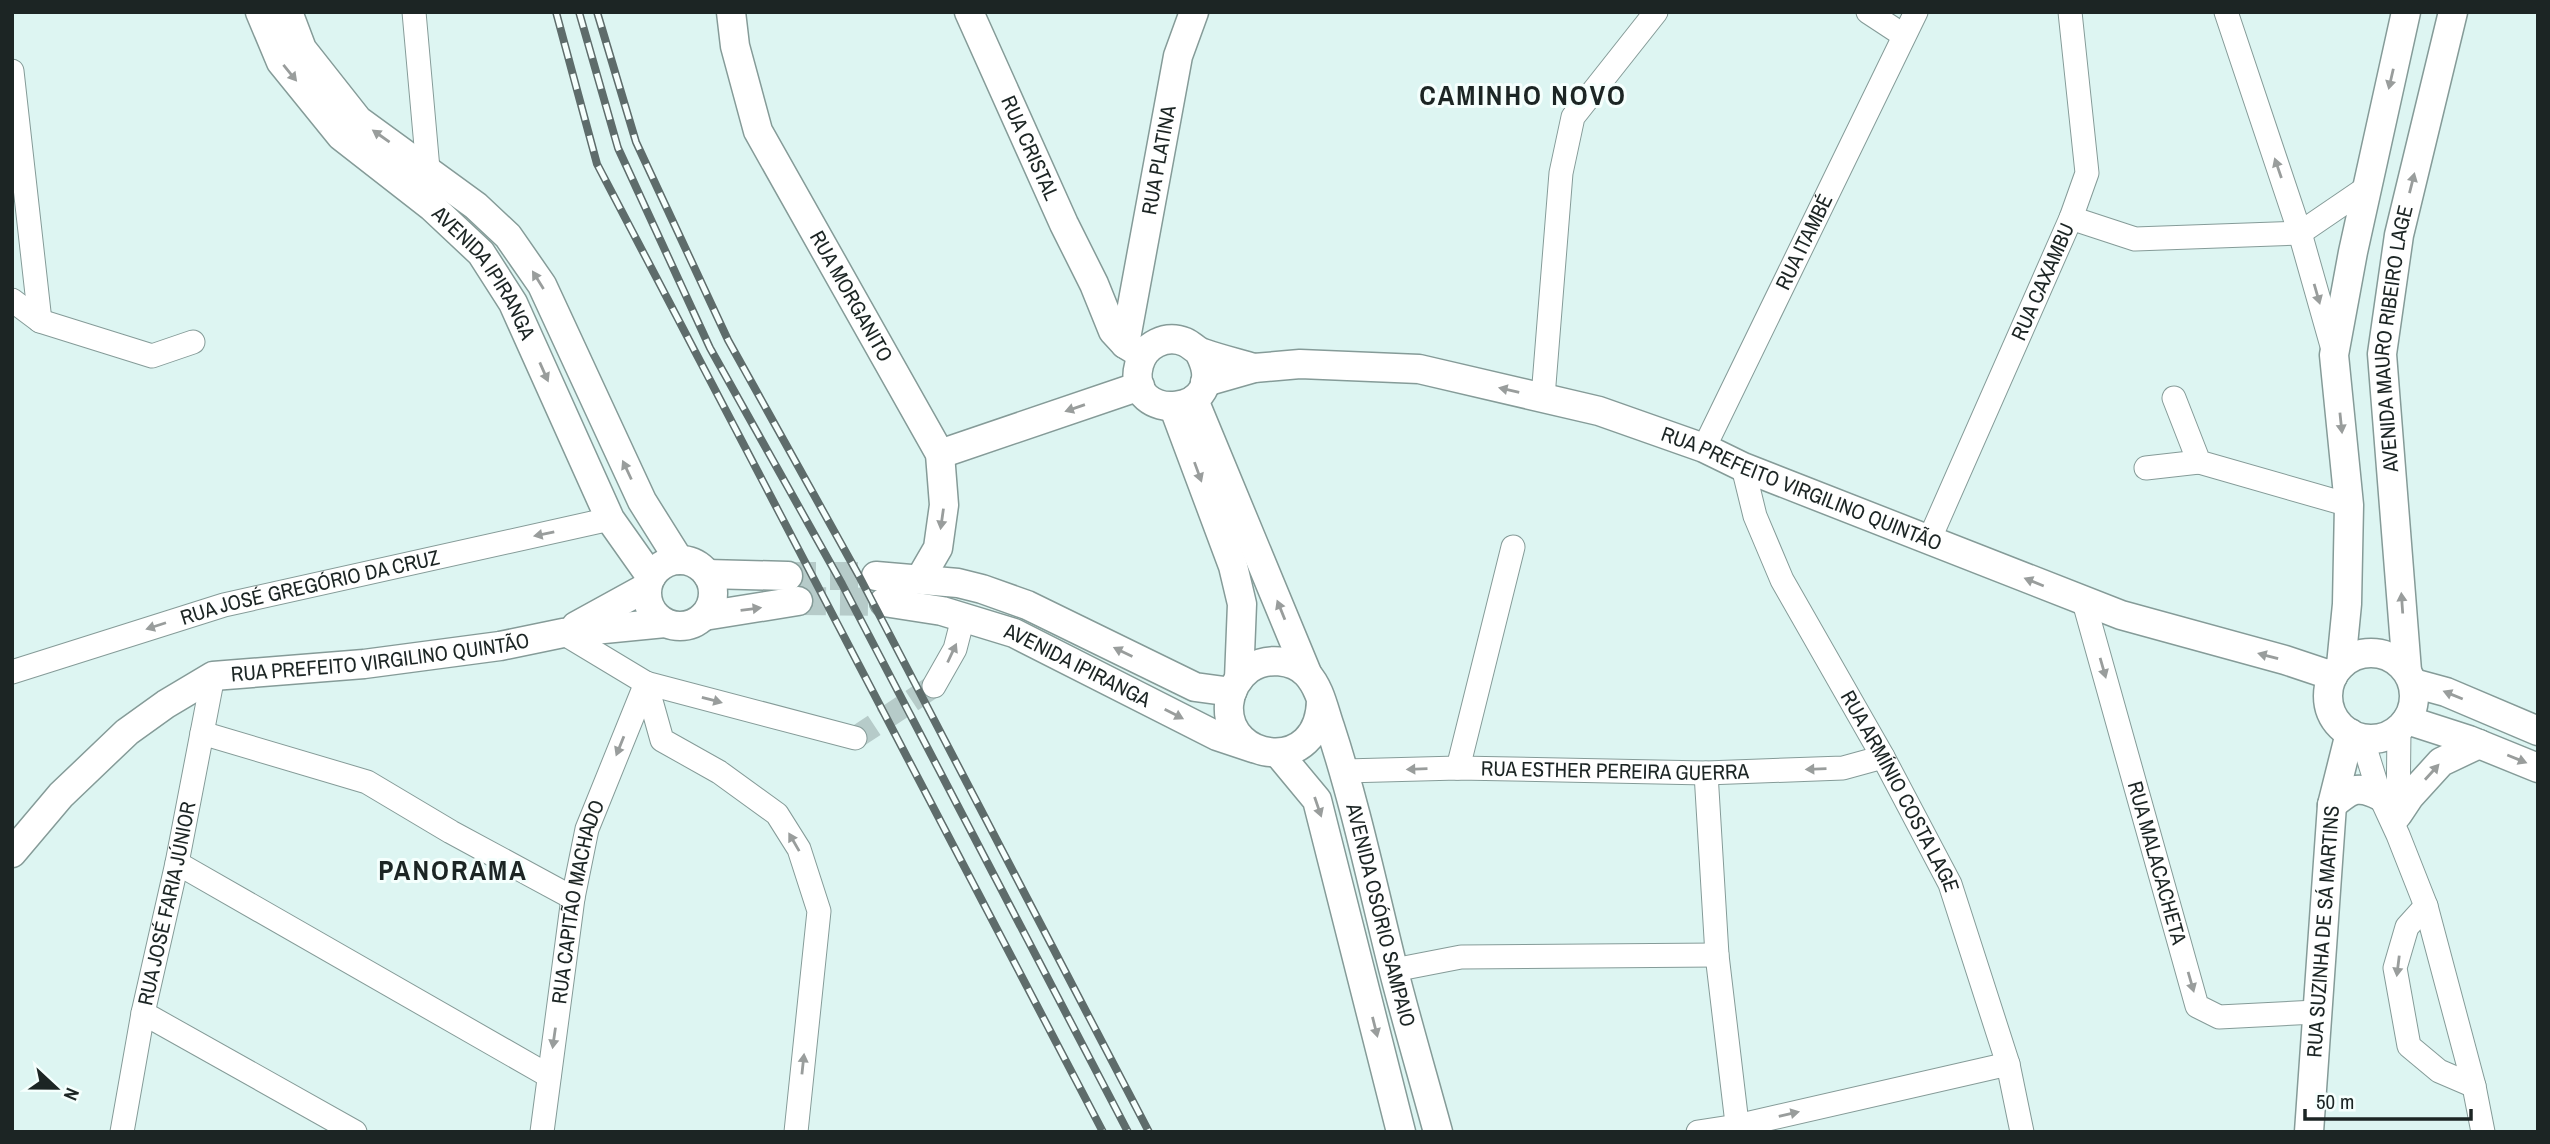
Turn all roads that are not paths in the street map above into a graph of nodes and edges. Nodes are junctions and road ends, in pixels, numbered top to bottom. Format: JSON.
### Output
{"nodes":[{"id":1,"x":260,"y":12,"type":"edge"},
{"id":2,"x":288,"y":12,"type":"edge"},
{"id":3,"x":414,"y":12,"type":"edge"},
{"id":4,"x":731,"y":12,"type":"edge"},
{"id":5,"x":969,"y":12,"type":"edge"},
{"id":6,"x":1194,"y":12,"type":"edge"},
{"id":7,"x":1656,"y":12,"type":"edge"},
{"id":8,"x":1868,"y":12,"type":"edge"},
{"id":9,"x":1916,"y":12,"type":"edge"},
{"id":10,"x":2070,"y":12,"type":"edge"},
{"id":11,"x":2226,"y":12,"type":"edge"},
{"id":12,"x":2406,"y":12,"type":"edge"},
{"id":13,"x":2453,"y":12,"type":"edge"},
{"id":14,"x":1903,"y":35,"type":"junction"},
{"id":15,"x":12,"y":71,"type":"edge"},
{"id":16,"x":428,"y":169,"type":"junction"},
{"id":17,"x":2367,"y":188,"type":"junction"},
{"id":18,"x":2071,"y":218,"type":"junction"},
{"id":19,"x":2300,"y":233,"type":"junction"},
{"id":20,"x":1094,"y":284,"type":"junction"},
{"id":21,"x":12,"y":300,"type":"edge"},
{"id":22,"x":1129,"y":310,"type":"junction"},
{"id":23,"x":40,"y":321,"type":"junction"},
{"id":24,"x":1173,"y":339,"type":"junction"},
{"id":25,"x":193,"y":342,"type":"dead end"},
{"id":26,"x":1134,"y":349,"type":"junction"},
{"id":27,"x":1199,"y":352,"type":"junction"},
{"id":28,"x":2334,"y":355,"type":"junction"},
{"id":29,"x":1254,"y":368,"type":"junction"},
{"id":30,"x":1140,"y":386,"type":"junction"},
{"id":31,"x":1191,"y":397,"type":"junction"},
{"id":32,"x":1543,"y":397,"type":"junction"},
{"id":33,"x":2174,"y":398,"type":"dead end"},
{"id":34,"x":1704,"y":449,"type":"junction"},
{"id":35,"x":940,"y":454,"type":"junction"},
{"id":36,"x":2199,"y":462,"type":"junction"},
{"id":37,"x":1743,"y":467,"type":"junction"},
{"id":38,"x":2146,"y":468,"type":"dead end"},
{"id":39,"x":2349,"y":505,"type":"junction"},
{"id":40,"x":611,"y":519,"type":"junction"},
{"id":41,"x":659,"y":530,"type":"junction"},
{"id":42,"x":1930,"y":538,"type":"junction"},
{"id":43,"x":1513,"y":547,"type":"dead end"},
{"id":44,"x":679,"y":560,"type":"junction"},
{"id":45,"x":707,"y":575,"type":"junction"},
{"id":46,"x":920,"y":579,"type":"junction"},
{"id":47,"x":649,"y":582,"type":"junction"},
{"id":48,"x":2084,"y":602,"type":"junction"},
{"id":49,"x":704,"y":616,"type":"junction"},
{"id":50,"x":963,"y":618,"type":"junction"},
{"id":51,"x":665,"y":623,"type":"junction"},
{"id":52,"x":563,"y":633,"type":"junction"},
{"id":53,"x":2337,"y":671,"type":"junction"},
{"id":54,"x":12,"y":672,"type":"edge"},
{"id":55,"x":1307,"y":673,"type":"junction"},
{"id":56,"x":213,"y":676,"type":"junction"},
{"id":57,"x":2410,"y":677,"type":"junction"},
{"id":58,"x":646,"y":683,"type":"junction"},
{"id":59,"x":1235,"y":685,"type":"junction"},
{"id":60,"x":934,"y":686,"type":"tunnel mouth"},
{"id":61,"x":1321,"y":700,"type":"junction"},
{"id":62,"x":2403,"y":724,"type":"junction"},
{"id":63,"x":2538,"y":731,"type":"edge"},
{"id":64,"x":202,"y":733,"type":"junction"},
{"id":65,"x":2356,"y":736,"type":"junction"},
{"id":66,"x":855,"y":738,"type":"dead end"},
{"id":67,"x":2479,"y":744,"type":"junction"},
{"id":68,"x":1270,"y":752,"type":"junction"},
{"id":69,"x":1883,"y":757,"type":"junction"},
{"id":70,"x":1458,"y":768,"type":"junction"},
{"id":71,"x":2538,"y":768,"type":"edge"},
{"id":72,"x":1345,"y":771,"type":"junction"},
{"id":73,"x":1706,"y":773,"type":"junction"},
{"id":74,"x":2332,"y":805,"type":"junction"},
{"id":75,"x":2392,"y":815,"type":"junction"},
{"id":76,"x":12,"y":853,"type":"edge"},
{"id":77,"x":177,"y":863,"type":"junction"},
{"id":78,"x":573,"y":898,"type":"junction"},
{"id":79,"x":2426,"y":906,"type":"junction"},
{"id":80,"x":1717,"y":956,"type":"junction"},
{"id":81,"x":1394,"y":970,"type":"junction"},
{"id":82,"x":2316,"y":1012,"type":"junction"},
{"id":83,"x":143,"y":1013,"type":"junction"},
{"id":84,"x":2008,"y":1064,"type":"junction"},
{"id":85,"x":549,"y":1076,"type":"junction"},
{"id":86,"x":2474,"y":1086,"type":"junction"},
{"id":87,"x":1738,"y":1129,"type":"edge"},
{"id":88,"x":122,"y":1132,"type":"edge"},
{"id":89,"x":355,"y":1132,"type":"edge"},
{"id":90,"x":542,"y":1132,"type":"edge"},
{"id":91,"x":796,"y":1132,"type":"edge"},
{"id":92,"x":1401,"y":1132,"type":"edge"},
{"id":93,"x":1438,"y":1132,"type":"edge"},
{"id":94,"x":1698,"y":1132,"type":"edge"},
{"id":95,"x":2022,"y":1132,"type":"edge"},
{"id":96,"x":2309,"y":1132,"type":"edge"},
{"id":97,"x":2483,"y":1132,"type":"edge"}],
"edges":[{"from":1,"to":40,"type":"street","name":"AVENIDA IPIRANGA","one_way":true},
{"from":16,"to":2,"type":"street","name":"AVENIDA IPIRANGA","one_way":true},
{"from":3,"to":16,"type":"street"},
{"from":4,"to":35,"type":"street","name":"RUA MORGANITO"},
{"from":5,"to":20,"type":"street","name":"RUA CRISTAL"},
{"from":6,"to":22,"type":"street","name":"RUA PLATINA"},
{"from":7,"to":32,"type":"street"},
{"from":8,"to":14,"type":"street"},
{"from":9,"to":14,"type":"street","name":"RUA ITAMBÉ"},
{"from":10,"to":18,"type":"street","name":"RUA CAXAMBU"},
{"from":19,"to":11,"type":"street","one_way":true},
{"from":12,"to":17,"type":"street","one_way":true},
{"from":57,"to":13,"type":"street","name":"AVENIDA MAURO RIBEIRO LAGE","one_way":true},
{"from":14,"to":34,"type":"street","name":"RUA ITAMBÉ"},
{"from":15,"to":23,"type":"street"},
{"from":41,"to":16,"type":"street","name":"AVENIDA IPIRANGA","one_way":true},
{"from":17,"to":19,"type":"street"},
{"from":17,"to":28,"type":"street"},
{"from":18,"to":19,"type":"street"},
{"from":18,"to":42,"type":"street","name":"RUA CAXAMBU"},
{"from":19,"to":28,"type":"street","one_way":true},
{"from":20,"to":22,"type":"street","name":"RUA CRISTAL"},
{"from":20,"to":26,"type":"street","name":"RUA CRISTAL"},
{"from":21,"to":23,"type":"street"},
{"from":22,"to":24,"type":"street"},
{"from":22,"to":26,"type":"street","name":"RUA PLATINA"},
{"from":23,"to":25,"type":"street"},
{"from":24,"to":26,"type":"street"},
{"from":24,"to":27,"type":"street"},
{"from":26,"to":30,"type":"street"},
{"from":27,"to":29,"type":"street","name":"RUA PREFEITO VIRGILINO QUINTÃO"},
{"from":27,"to":31,"type":"street"},
{"from":28,"to":39,"type":"street","one_way":true},
{"from":29,"to":31,"type":"street","name":"RUA PREFEITO VIRGILINO QUINTÃO"},
{"from":32,"to":29,"type":"street","name":"RUA PREFEITO VIRGILINO QUINTÃO","one_way":true},
{"from":30,"to":31,"type":"street"},
{"from":30,"to":35,"type":"street","one_way":true},
{"from":55,"to":31,"type":"street","one_way":true},
{"from":31,"to":59,"type":"street","one_way":true},
{"from":32,"to":34,"type":"street","name":"RUA PREFEITO VIRGILINO QUINTÃO"},
{"from":33,"to":36,"type":"street"},
{"from":34,"to":37,"type":"street","name":"RUA PREFEITO VIRGILINO QUINTÃO"},
{"from":35,"to":46,"type":"street","name":"RUA MORGANITO","one_way":true},
{"from":36,"to":38,"type":"street"},
{"from":36,"to":39,"type":"street"},
{"from":37,"to":42,"type":"street","name":"RUA PREFEITO VIRGILINO QUINTÃO"},
{"from":37,"to":69,"type":"street","name":"RUA ARMÍNIO COSTA LAGE"},
{"from":39,"to":53,"type":"street"},
{"from":40,"to":41,"type":"street"},
{"from":40,"to":47,"type":"street","name":"AVENIDA IPIRANGA"},
{"from":40,"to":54,"type":"street","name":"RUA JOSÉ GREGÓRIO DA CRUZ","one_way":true},
{"from":41,"to":44,"type":"street","name":"AVENIDA IPIRANGA"},
{"from":48,"to":42,"type":"street","name":"RUA PREFEITO VIRGILINO QUINTÃO","one_way":true},
{"from":43,"to":70,"type":"street"},
{"from":44,"to":45,"type":"street"},
{"from":44,"to":47,"type":"street"},
{"from":45,"to":49,"type":"street"},
{"from":49,"to":45,"type":"street","one_way":true},
{"from":46,"to":50,"type":"street","name":"AVENIDA IPIRANGA"},
{"from":59,"to":46,"type":"street","name":"AVENIDA IPIRANGA","one_way":true},
{"from":47,"to":51,"type":"street"},
{"from":47,"to":52,"type":"street","name":"RUA PREFEITO VIRGILINO QUINTÃO"},
{"from":53,"to":48,"type":"street","name":"RUA PREFEITO VIRGILINO QUINTÃO","one_way":true},
{"from":48,"to":82,"type":"street","name":"RUA MALACACHETA","one_way":true},
{"from":49,"to":51,"type":"street"},
{"from":60,"to":50,"type":"street","one_way":true},
{"from":50,"to":68,"type":"street","name":"AVENIDA IPIRANGA","one_way":true},
{"from":51,"to":52,"type":"street","name":"RUA PREFEITO VIRGILINO QUINTÃO"},
{"from":52,"to":56,"type":"street","name":"RUA PREFEITO VIRGILINO QUINTÃO"},
{"from":52,"to":58,"type":"street"},
{"from":53,"to":57,"type":"street"},
{"from":53,"to":65,"type":"street"},
{"from":55,"to":59,"type":"street"},
{"from":55,"to":61,"type":"street"},
{"from":56,"to":64,"type":"street","name":"RUA JOSÉ FARIA JÚNIOR"},
{"from":56,"to":76,"type":"street","name":"RUA PREFEITO VIRGILINO QUINTÃO"},
{"from":57,"to":62,"type":"street"},
{"from":63,"to":57,"type":"street","one_way":true},
{"from":58,"to":66,"type":"street","one_way":true},
{"from":58,"to":78,"type":"street","name":"RUA CAPITÃO MACHADO","one_way":true},
{"from":91,"to":58,"type":"street","one_way":true},
{"from":59,"to":68,"type":"street"},
{"from":61,"to":68,"type":"street"},
{"from":61,"to":72,"type":"street","name":"AVENIDA OSÓRIO SAMPAIO"},
{"from":62,"to":65,"type":"street"},
{"from":62,"to":67,"type":"street"},
{"from":62,"to":75,"type":"street"},
{"from":64,"to":77,"type":"street","name":"RUA JOSÉ FARIA JÚNIOR"},
{"from":64,"to":78,"type":"street"},
{"from":65,"to":74,"type":"street","name":"RUA SUZINHA DE SÁ MARTINS"},
{"from":65,"to":75,"type":"street"},
{"from":67,"to":71,"type":"street","one_way":true},
{"from":75,"to":67,"type":"street","one_way":true},
{"from":68,"to":92,"type":"street","name":"AVENIDA OSÓRIO SAMPAIO","one_way":true},
{"from":69,"to":73,"type":"street","name":"RUA ESTHER PEREIRA GUERRA","one_way":true},
{"from":69,"to":84,"type":"street","name":"RUA ARMÍNIO COSTA LAGE"},
{"from":70,"to":72,"type":"street","name":"RUA ESTHER PEREIRA GUERRA","one_way":true},
{"from":70,"to":73,"type":"street","name":"RUA ESTHER PEREIRA GUERRA"},
{"from":72,"to":81,"type":"street","name":"AVENIDA OSÓRIO SAMPAIO"},
{"from":73,"to":80,"type":"street"},
{"from":74,"to":75,"type":"street"},
{"from":74,"to":82,"type":"street","name":"RUA SUZINHA DE SÁ MARTINS"},
{"from":75,"to":79,"type":"street"},
{"from":77,"to":83,"type":"street","name":"RUA JOSÉ FARIA JÚNIOR"},
{"from":77,"to":85,"type":"street"},
{"from":78,"to":85,"type":"street","name":"RUA CAPITÃO MACHADO","one_way":true},
{"from":79,"to":86,"type":"street"},
{"from":79,"to":86,"type":"street","one_way":true},
{"from":80,"to":81,"type":"street"},
{"from":80,"to":87,"type":"street"},
{"from":81,"to":93,"type":"street","name":"AVENIDA OSÓRIO SAMPAIO"},
{"from":82,"to":96,"type":"street","name":"RUA SUZINHA DE SÁ MARTINS"},
{"from":83,"to":88,"type":"street","name":"RUA JOSÉ FARIA JÚNIOR"},
{"from":83,"to":89,"type":"street"},
{"from":87,"to":84,"type":"street","one_way":true},
{"from":84,"to":95,"type":"street","name":"RUA ARMÍNIO COSTA LAGE"},
{"from":85,"to":90,"type":"street","name":"RUA CAPITÃO MACHADO"},
{"from":86,"to":97,"type":"street"},
{"from":87,"to":94,"type":"street"}]}
